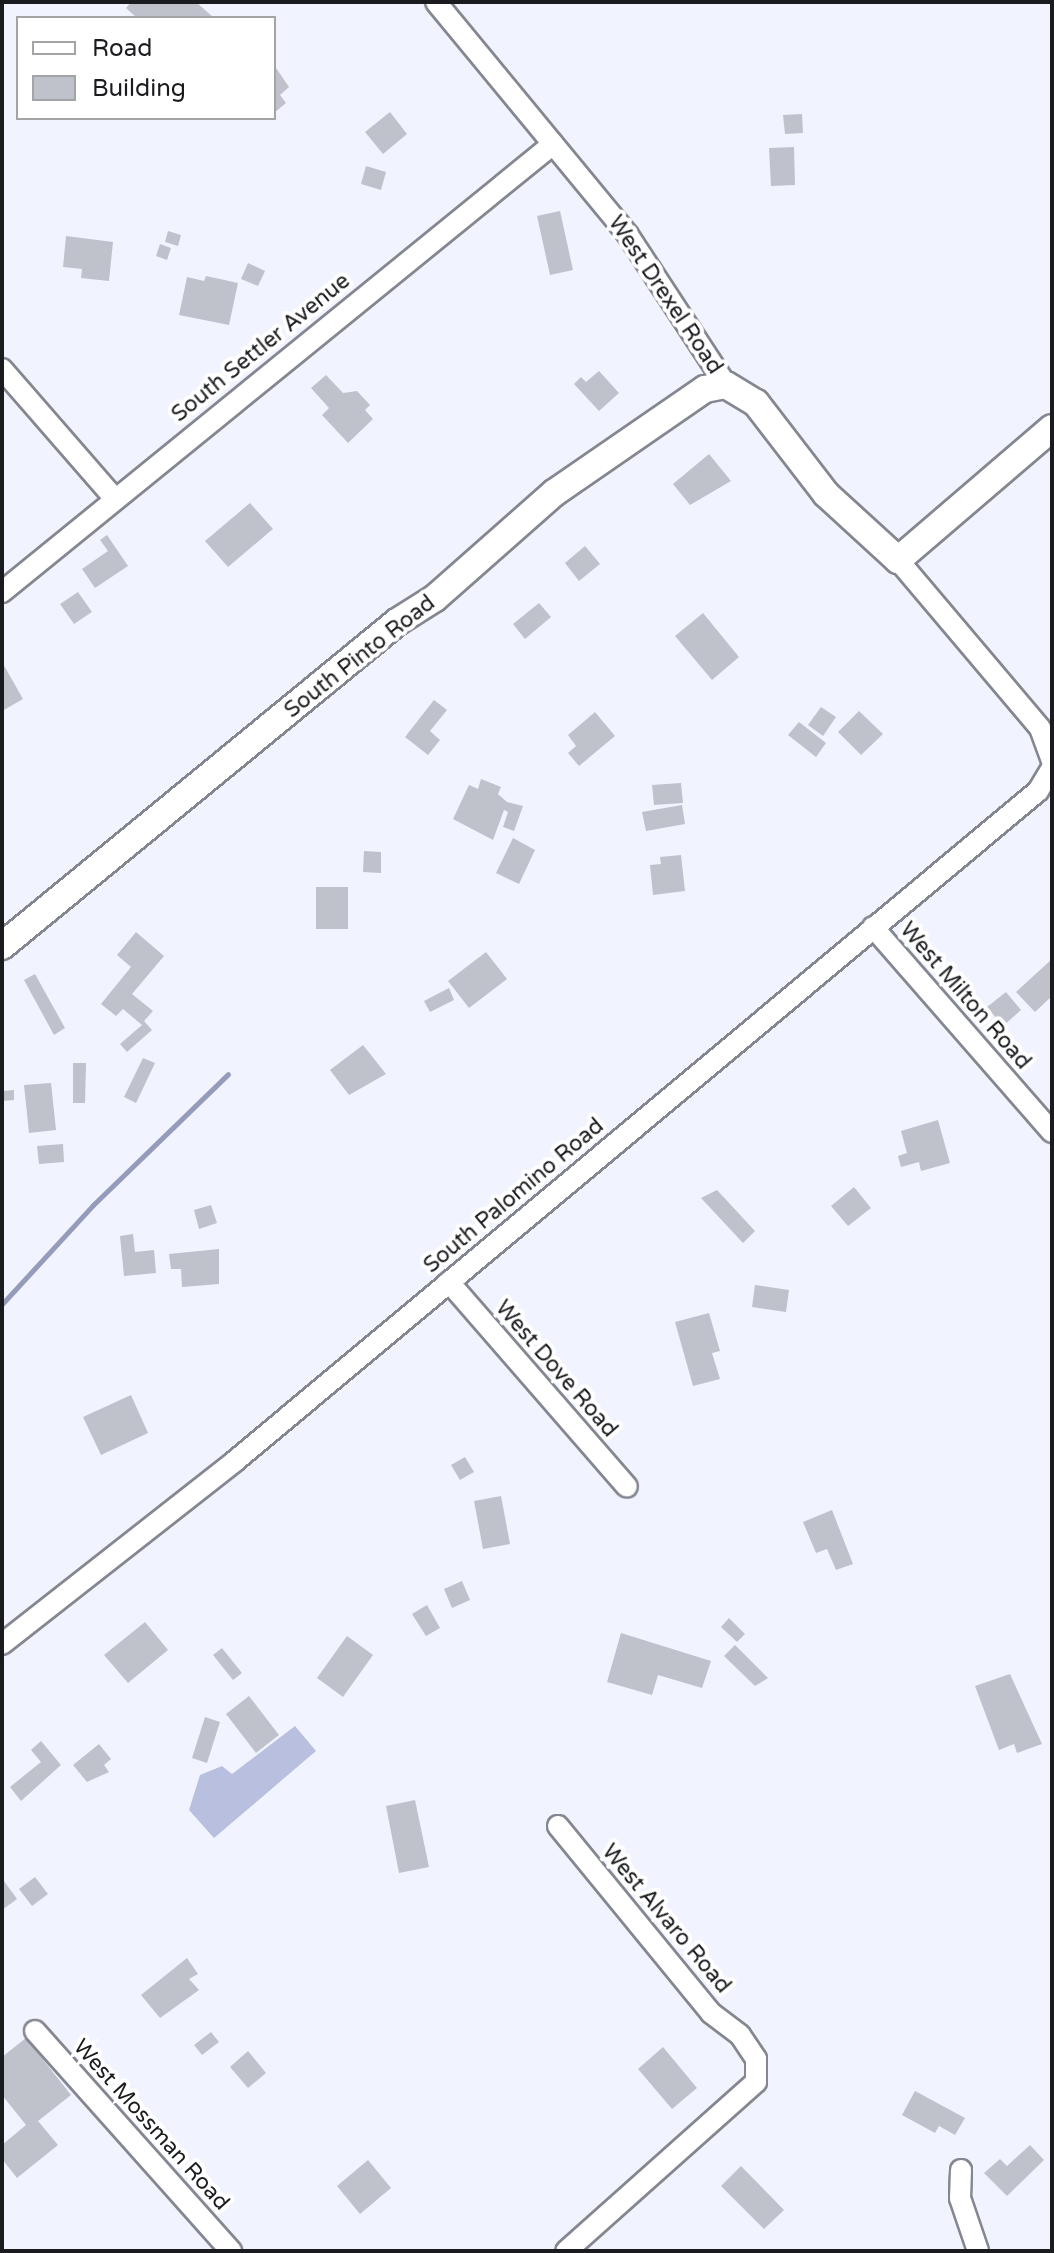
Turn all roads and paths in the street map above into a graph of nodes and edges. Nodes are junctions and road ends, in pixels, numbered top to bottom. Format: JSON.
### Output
{"nodes":[{"id":1,"x":436,"y":2,"type":"edge"},
{"id":2,"x":553,"y":144,"type":"junction"},
{"id":3,"x":2,"y":369,"type":"edge"},
{"id":4,"x":726,"y":385,"type":"junction"},
{"id":5,"x":1052,"y":428,"type":"edge"},
{"id":6,"x":114,"y":498,"type":"junction"},
{"id":7,"x":898,"y":560,"type":"junction"},
{"id":8,"x":2,"y":592,"type":"edge"},
{"id":9,"x":1051,"y":769,"type":"edge"},
{"id":10,"x":873,"y":927,"type":"junction"},
{"id":11,"x":2,"y":946,"type":"edge"},
{"id":12,"x":1052,"y":1132,"type":"edge"},
{"id":13,"x":449,"y":1282,"type":"junction"},
{"id":14,"x":627,"y":1487,"type":"dead end"},
{"id":15,"x":2,"y":1644,"type":"edge"},
{"id":16,"x":558,"y":1826,"type":"dead end"},
{"id":17,"x":35,"y":2031,"type":"dead end"},
{"id":18,"x":961,"y":2170,"type":"dead end"},
{"id":19,"x":231,"y":2251,"type":"edge"},
{"id":20,"x":566,"y":2251,"type":"edge"},
{"id":21,"x":978,"y":2251,"type":"edge"}],
"edges":[{"from":1,"to":2,"type":"street","name":"West Drexel Road"},
{"from":2,"to":4,"type":"street","name":"West Drexel Road"},
{"from":2,"to":6,"type":"street","name":"South Settler Avenue"},
{"from":3,"to":6,"type":"street"},
{"from":4,"to":7,"type":"street","name":"West Drexel Road"},
{"from":4,"to":11,"type":"street","name":"South Pinto Road"},
{"from":5,"to":7,"type":"street"},
{"from":6,"to":8,"type":"street","name":"South Settler Avenue"},
{"from":7,"to":9,"type":"street","name":"West Drexel Road"},
{"from":9,"to":10,"type":"street","name":"South Palomino Road"},
{"from":10,"to":12,"type":"street","name":"West Milton Road"},
{"from":10,"to":13,"type":"street","name":"South Palomino Road"},
{"from":13,"to":14,"type":"street","name":"West Dove Road"},
{"from":13,"to":15,"type":"street","name":"South Palomino Road"},
{"from":16,"to":20,"type":"street","name":"West Alvaro Road"},
{"from":17,"to":19,"type":"street","name":"West Mossman Road"},
{"from":18,"to":21,"type":"street"}]}
